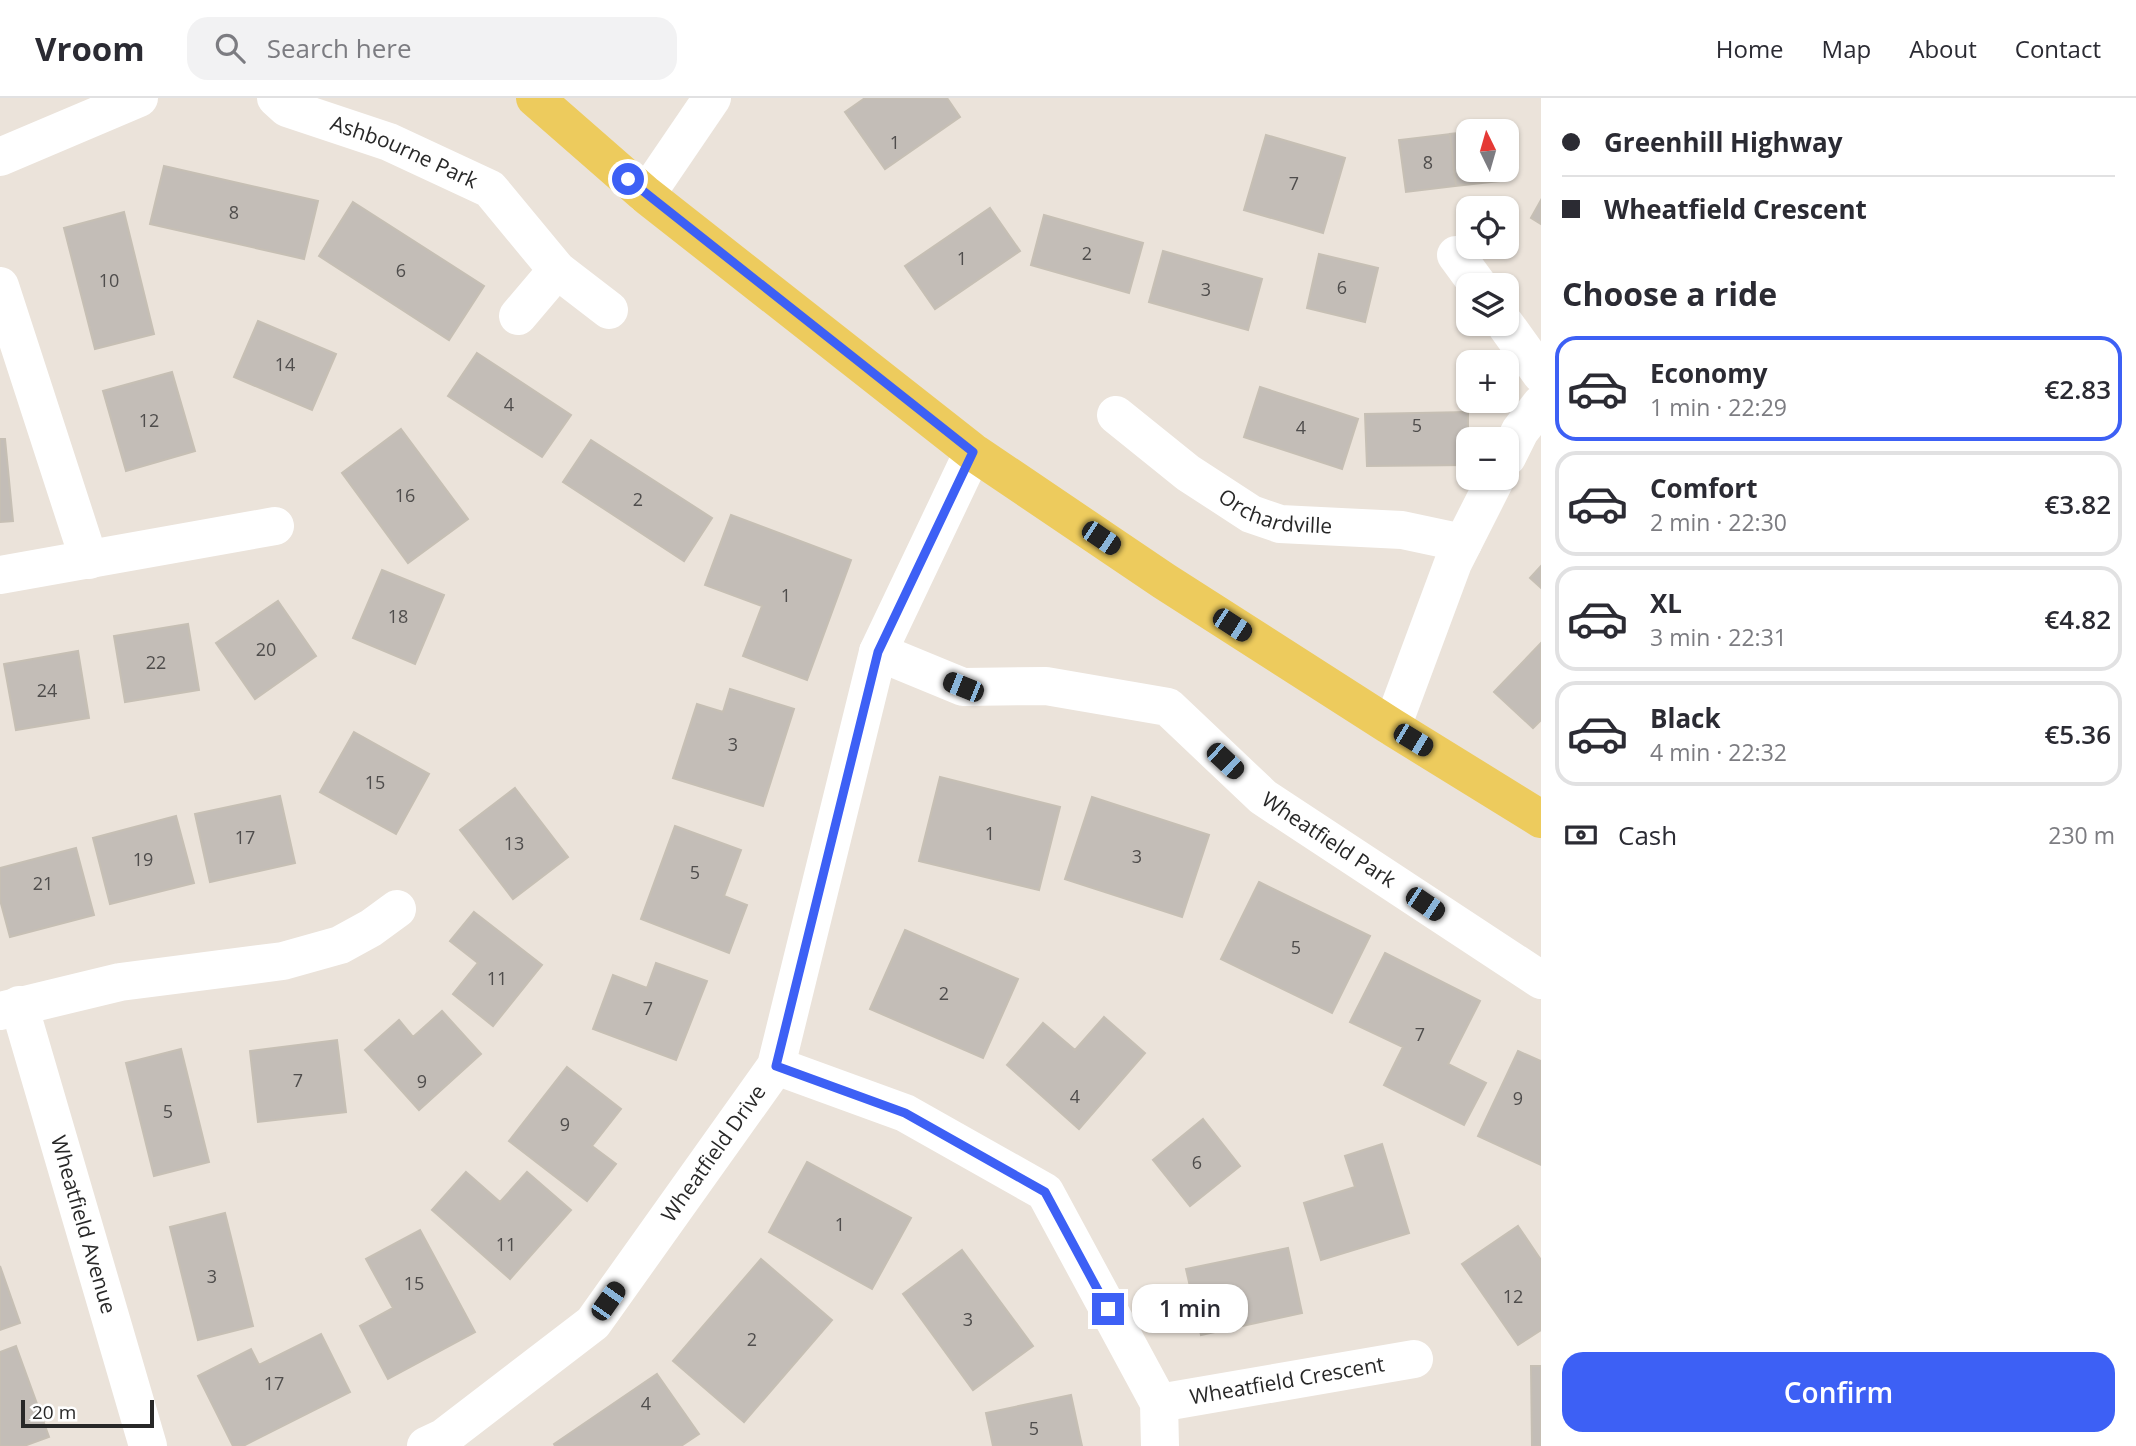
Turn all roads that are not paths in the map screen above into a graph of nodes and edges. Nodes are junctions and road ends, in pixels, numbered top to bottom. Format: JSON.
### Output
{"nodes":[{"id":1,"x":139,"y":98,"type":"edge"},
{"id":2,"x":276,"y":98,"type":"edge"},
{"id":3,"x":536,"y":98,"type":"edge"},
{"id":4,"x":712,"y":98,"type":"edge"},
{"id":5,"x":96,"y":106,"type":"edge"},
{"id":6,"x":0,"y":156,"type":"edge"},
{"id":7,"x":646,"y":195,"type":"junction"},
{"id":8,"x":557,"y":270,"type":"junction"},
{"id":9,"x":0,"y":286,"type":"edge"},
{"id":10,"x":610,"y":310,"type":"dead end"},
{"id":11,"x":518,"y":316,"type":"dead end"},
{"id":12,"x":1514,"y":336,"type":"edge"},
{"id":13,"x":1541,"y":374,"type":"edge"},
{"id":14,"x":1541,"y":404,"type":"edge"},
{"id":15,"x":1116,"y":415,"type":"dead end"},
{"id":16,"x":1519,"y":432,"type":"edge"},
{"id":17,"x":973,"y":452,"type":"junction"},
{"id":18,"x":1490,"y":490,"type":"edge"},
{"id":19,"x":275,"y":526,"type":"dead end"},
{"id":20,"x":1463,"y":543,"type":"junction"},
{"id":21,"x":89,"y":559,"type":"junction"},
{"id":22,"x":0,"y":575,"type":"edge"},
{"id":23,"x":878,"y":652,"type":"junction"},
{"id":24,"x":1392,"y":727,"type":"junction"},
{"id":25,"x":1541,"y":819,"type":"edge"},
{"id":26,"x":397,"y":909,"type":"dead end"},
{"id":27,"x":1541,"y":980,"type":"edge"},
{"id":28,"x":10,"y":1008,"type":"edge"},
{"id":29,"x":776,"y":1066,"type":"junction"},
{"id":30,"x":1413,"y":1359,"type":"dead end"},
{"id":31,"x":1159,"y":1403,"type":"junction"},
{"id":32,"x":148,"y":1446,"type":"edge"},
{"id":33,"x":426,"y":1446,"type":"edge"},
{"id":34,"x":1160,"y":1446,"type":"edge"}],
"edges":[{"from":1,"to":5,"type":"street"},
{"from":2,"to":8,"type":"street","name":"Ashbourne Park"},
{"from":3,"to":7,"type":"main road"},
{"from":4,"to":7,"type":"street"},
{"from":5,"to":6,"type":"street"},
{"from":7,"to":17,"type":"main road"},
{"from":8,"to":10,"type":"street","name":"Ashbourne Park"},
{"from":8,"to":11,"type":"street"},
{"from":9,"to":21,"type":"street"},
{"from":12,"to":13,"type":"street"},
{"from":14,"to":16,"type":"street"},
{"from":15,"to":20,"type":"street","name":"Orchardville"},
{"from":17,"to":23,"type":"street","name":"Wheatfield Drive"},
{"from":17,"to":24,"type":"main road"},
{"from":18,"to":20,"type":"street"},
{"from":19,"to":21,"type":"street"},
{"from":20,"to":24,"type":"street"},
{"from":21,"to":22,"type":"street"},
{"from":23,"to":27,"type":"street","name":"Wheatfield Park"},
{"from":23,"to":29,"type":"street","name":"Wheatfield Drive"},
{"from":24,"to":25,"type":"main road"},
{"from":26,"to":28,"type":"street","name":"Wheatfield Avenue"},
{"from":28,"to":32,"type":"street","name":"Wheatfield Avenue"},
{"from":29,"to":31,"type":"street","name":"Wheatfield Crescent"},
{"from":29,"to":33,"type":"street","name":"Wheatfield Drive"},
{"from":30,"to":31,"type":"street","name":"Wheatfield Crescent"},
{"from":31,"to":34,"type":"street","name":"Wheatfield Crescent"}]}
